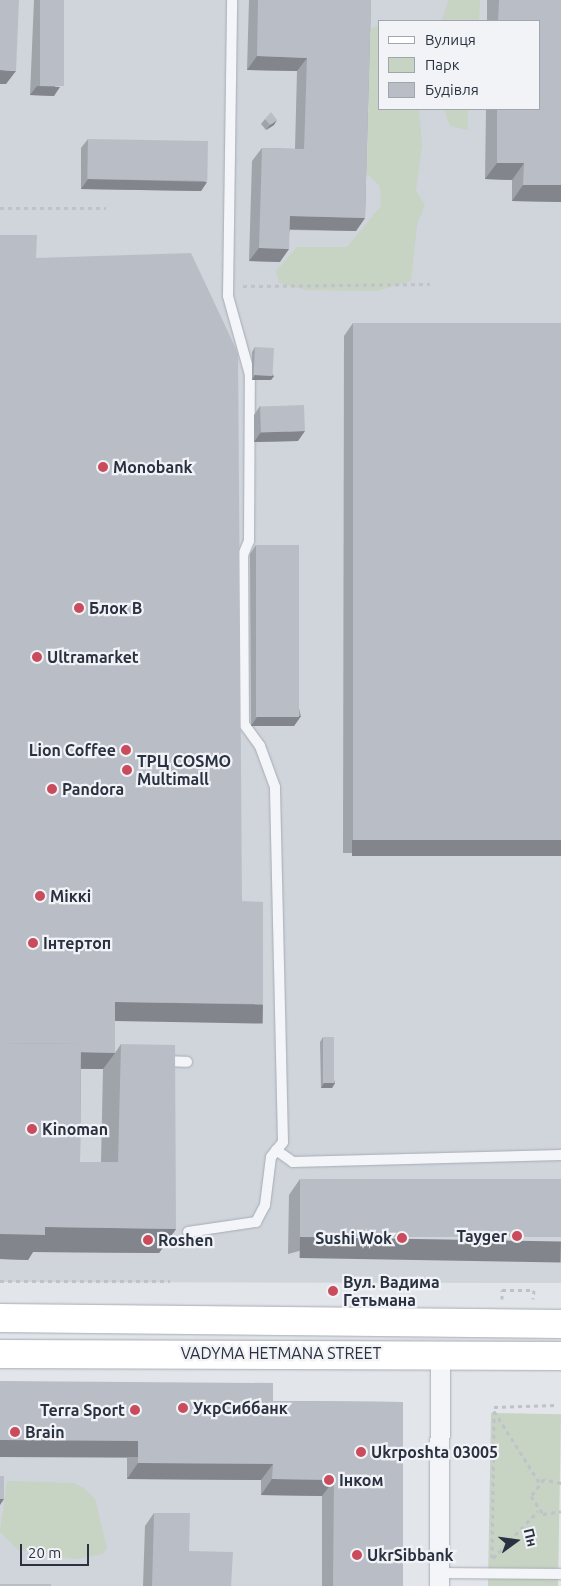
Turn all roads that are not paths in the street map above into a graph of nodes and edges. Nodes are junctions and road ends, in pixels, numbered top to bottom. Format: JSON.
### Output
{"nodes":[{"id":1,"x":232,"y":0,"type":"edge"},
{"id":2,"x":144,"y":1061,"type":"edge"},
{"id":3,"x":187,"y":1062,"type":"dead end"},
{"id":4,"x":276,"y":1150,"type":"junction"},
{"id":5,"x":561,"y":1155,"type":"edge"},
{"id":6,"x":188,"y":1232,"type":"dead end"},
{"id":7,"x":0,"y":1318,"type":"edge"},
{"id":8,"x":561,"y":1324,"type":"edge"},
{"id":9,"x":440,"y":1353,"type":"junction"},
{"id":10,"x":0,"y":1354,"type":"edge"},
{"id":11,"x":560,"y":1357,"type":"edge"},
{"id":12,"x":561,"y":1574,"type":"edge"},
{"id":13,"x":439,"y":1580,"type":"edge"}],
"edges":[{"from":1,"to":4,"type":"lane"},
{"from":2,"to":3,"type":"lane"},
{"from":4,"to":5,"type":"lane"},
{"from":4,"to":6,"type":"lane"},
{"from":7,"to":8,"type":"main road","name":"VADYMA HETMANA STREET"},
{"from":9,"to":10,"type":"main road","name":"VADYMA HETMANA STREET"},
{"from":9,"to":11,"type":"main road","name":"VADYMA HETMANA STREET"},
{"from":9,"to":13,"type":"street"},
{"from":12,"to":13,"type":"lane"}]}
